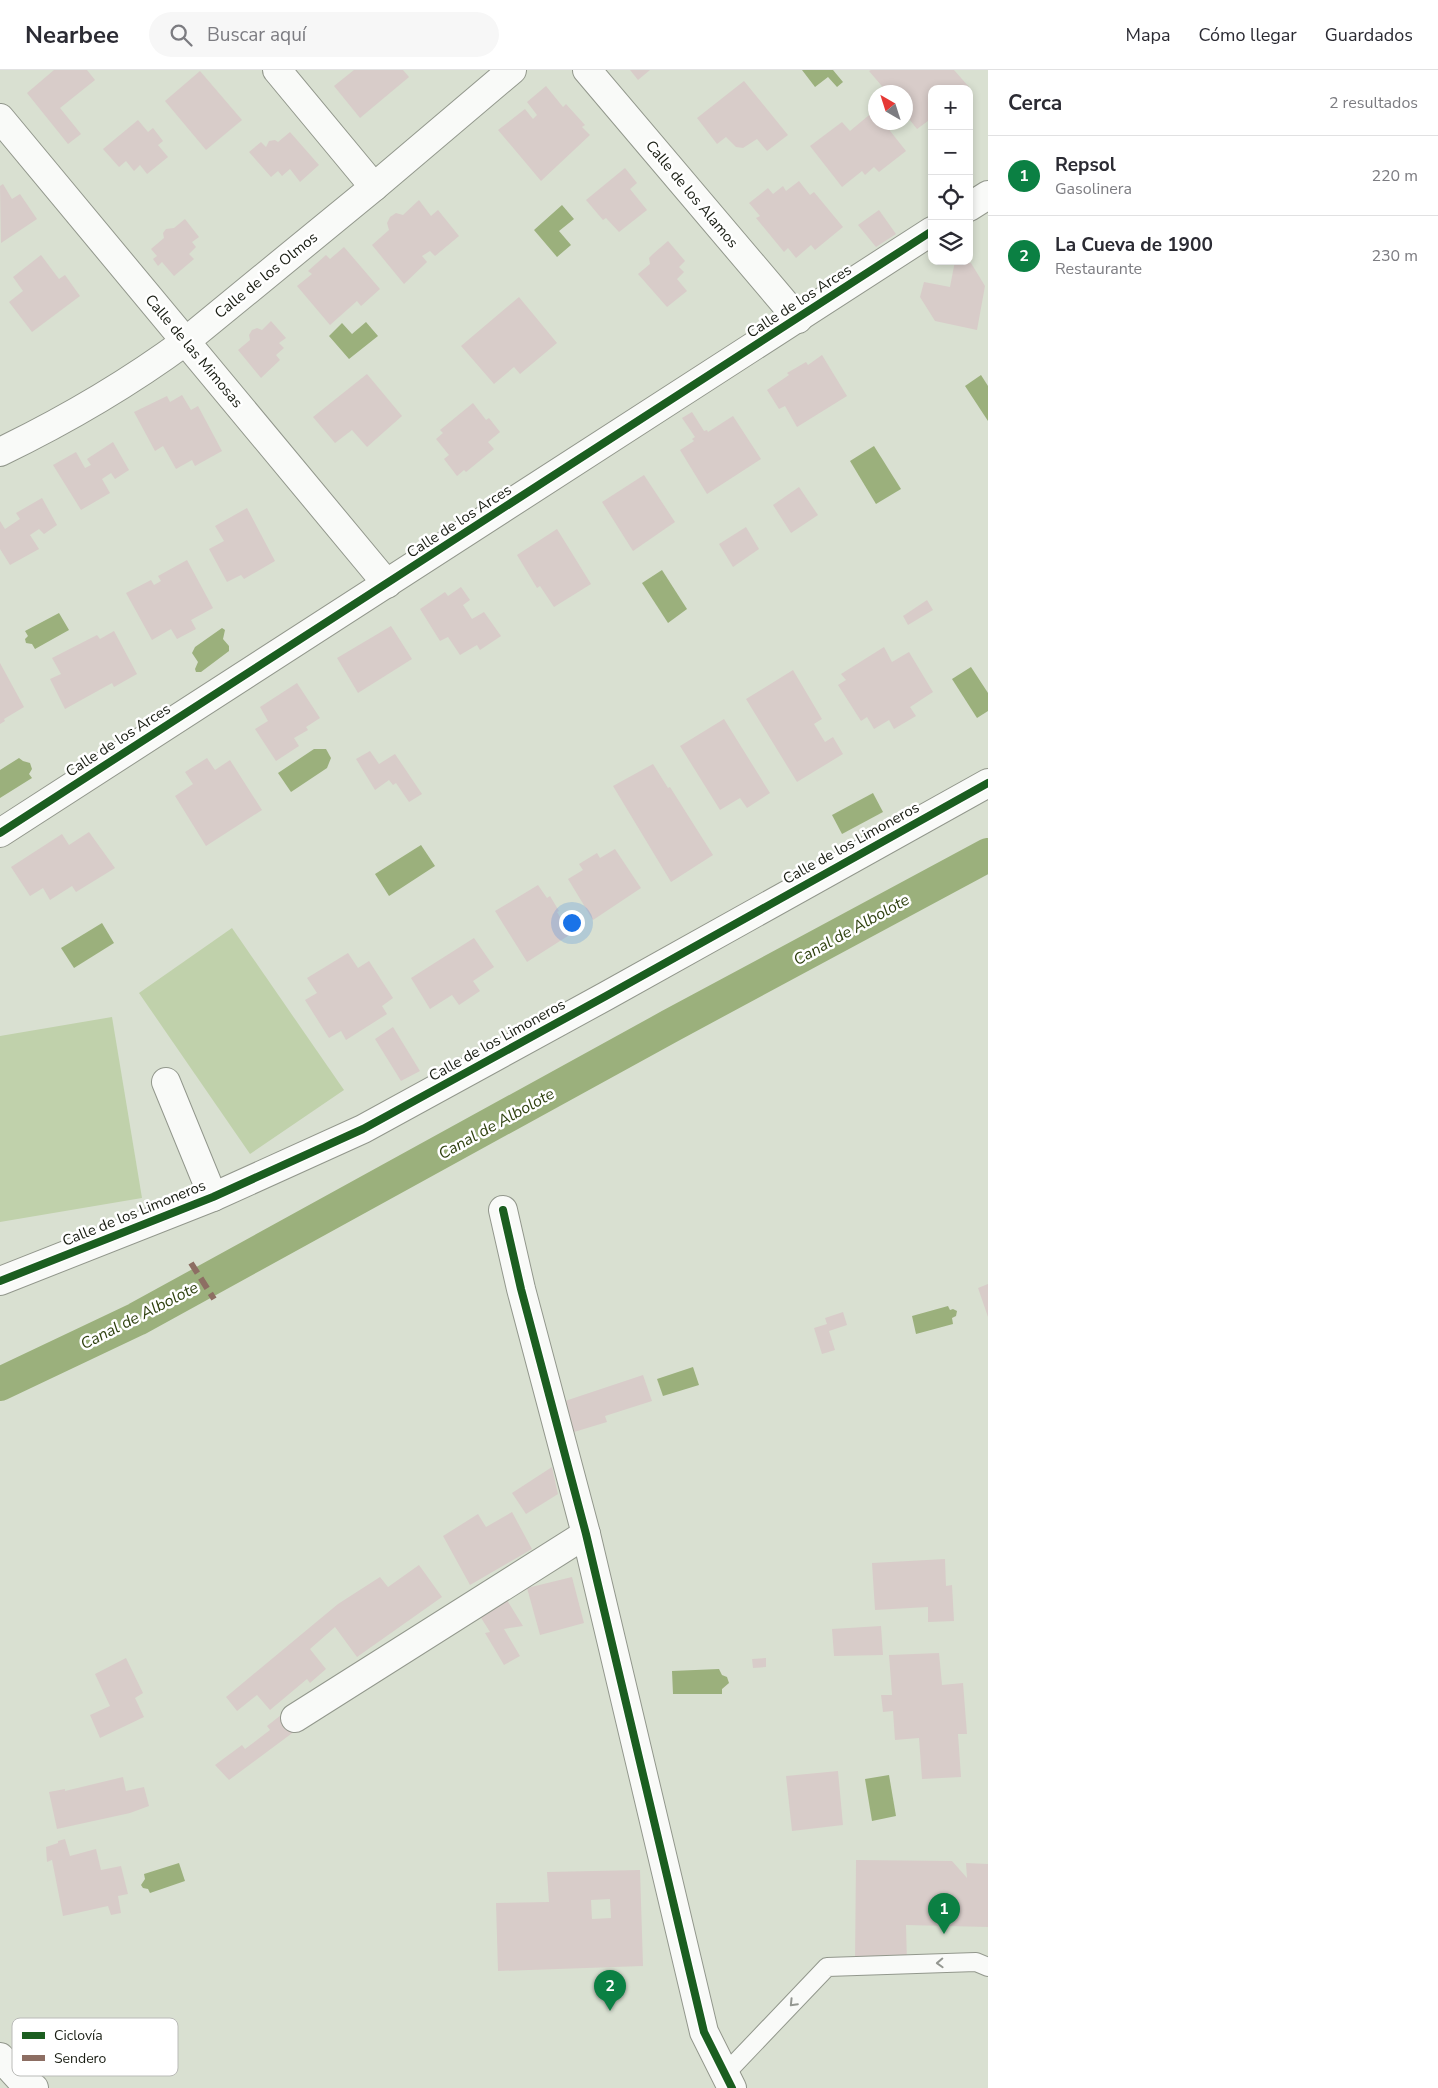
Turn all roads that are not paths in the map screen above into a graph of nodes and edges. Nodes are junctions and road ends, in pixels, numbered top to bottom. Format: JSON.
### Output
{"nodes":[{"id":1,"x":277,"y":70,"type":"edge"},
{"id":2,"x":512,"y":70,"type":"edge"},
{"id":3,"x":587,"y":70,"type":"edge"},
{"id":4,"x":0,"y":118,"type":"edge"},
{"id":5,"x":374,"y":187,"type":"junction"},
{"id":6,"x":988,"y":194,"type":"edge"},
{"id":7,"x":973,"y":204,"type":"edge"},
{"id":8,"x":928,"y":234,"type":"edge"},
{"id":9,"x":798,"y":319,"type":"junction"},
{"id":10,"x":186,"y":341,"type":"junction"},
{"id":11,"x":0,"y":452,"type":"edge"},
{"id":12,"x":388,"y":584,"type":"junction"},
{"id":13,"x":988,"y":783,"type":"edge"},
{"id":14,"x":0,"y":833,"type":"edge"},
{"id":15,"x":166,"y":1082,"type":"dead end"},
{"id":16,"x":213,"y":1197,"type":"junction"},
{"id":17,"x":503,"y":1210,"type":"dead end"},
{"id":18,"x":0,"y":1281,"type":"edge"},
{"id":19,"x":586,"y":1534,"type":"junction"},
{"id":20,"x":295,"y":1718,"type":"dead end"},
{"id":21,"x":988,"y":1967,"type":"edge"},
{"id":22,"x":0,"y":2057,"type":"edge"},
{"id":23,"x":12,"y":2070,"type":"edge"},
{"id":24,"x":17,"y":2076,"type":"edge"},
{"id":25,"x":729,"y":2081,"type":"edge"},
{"id":26,"x":34,"y":2088,"type":"edge"}],
"edges":[{"from":1,"to":5,"type":"street"},
{"from":2,"to":5,"type":"street","name":"Calle de los Olmos"},
{"from":3,"to":9,"type":"street","name":"Calle de los Alamos"},
{"from":4,"to":10,"type":"street","name":"Calle de las Mimosas"},
{"from":5,"to":10,"type":"street","name":"Calle de los Olmos"},
{"from":6,"to":7,"type":"street"},
{"from":8,"to":9,"type":"street","name":"Calle de los Arces"},
{"from":9,"to":12,"type":"street","name":"Calle de los Arces"},
{"from":10,"to":11,"type":"street","name":"Calle de los Olmos"},
{"from":10,"to":12,"type":"street","name":"Calle de las Mimosas"},
{"from":12,"to":14,"type":"street","name":"Calle de los Arces"},
{"from":13,"to":16,"type":"street","name":"Calle de los Limoneros"},
{"from":15,"to":16,"type":"street","name":"Calle de los Limoneros"},
{"from":16,"to":18,"type":"street","name":"Calle de los Limoneros"},
{"from":17,"to":19,"type":"street"},
{"from":19,"to":20,"type":"street"},
{"from":19,"to":25,"type":"street"},
{"from":21,"to":25,"type":"lane","one_way":true},
{"from":22,"to":23,"type":"street"},
{"from":24,"to":26,"type":"street"}]}
